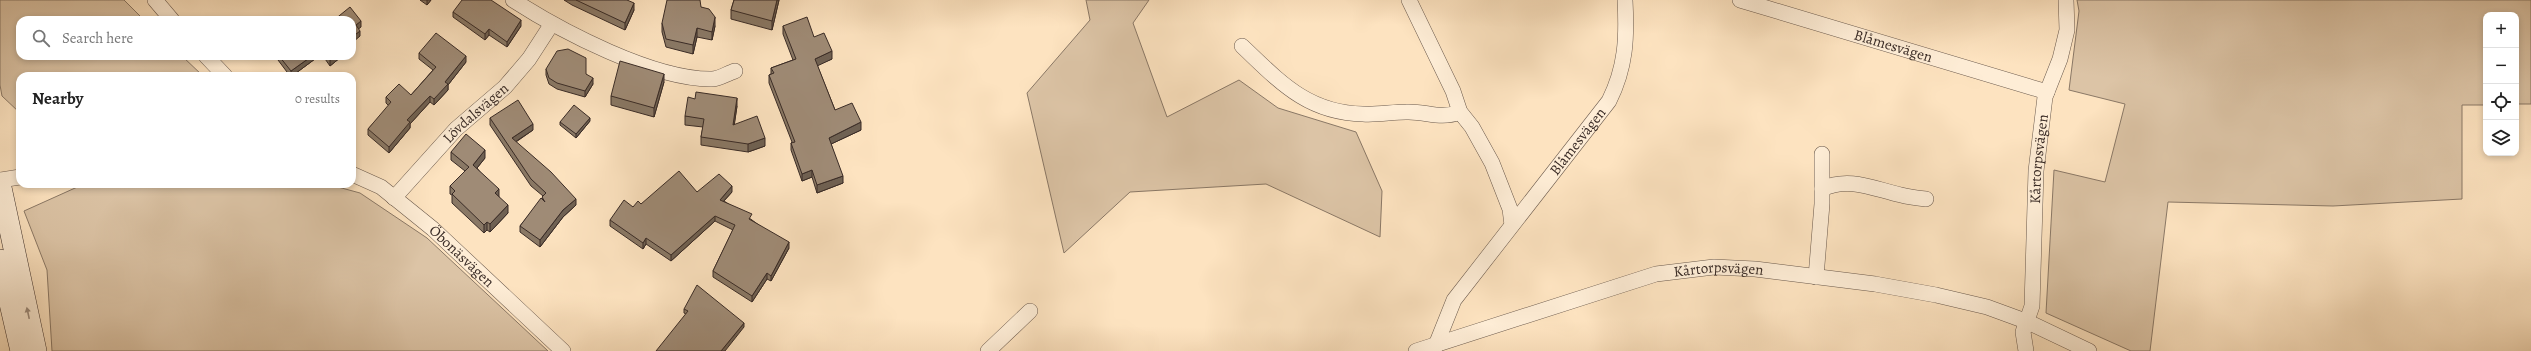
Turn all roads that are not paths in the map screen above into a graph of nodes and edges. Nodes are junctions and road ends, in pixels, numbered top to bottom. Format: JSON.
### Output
{"nodes":[{"id":1,"x":155,"y":0,"type":"edge"},
{"id":2,"x":513,"y":0,"type":"edge"},
{"id":3,"x":1409,"y":0,"type":"edge"},
{"id":4,"x":1625,"y":0,"type":"edge"},
{"id":5,"x":1740,"y":0,"type":"edge"},
{"id":6,"x":2066,"y":0,"type":"edge"},
{"id":7,"x":169,"y":16,"type":"edge"},
{"id":8,"x":551,"y":25,"type":"junction"},
{"id":9,"x":1242,"y":46,"type":"dead end"},
{"id":10,"x":210,"y":60,"type":"edge"},
{"id":11,"x":734,"y":71,"type":"dead end"},
{"id":12,"x":221,"y":72,"type":"edge"},
{"id":13,"x":2047,"y":92,"type":"junction"},
{"id":14,"x":1460,"y":112,"type":"junction"},
{"id":15,"x":1822,"y":154,"type":"dead end"},
{"id":16,"x":356,"y":176,"type":"edge"},
{"id":17,"x":16,"y":178,"type":"edge"},
{"id":18,"x":0,"y":180,"type":"edge"},
{"id":19,"x":0,"y":183,"type":"edge"},
{"id":20,"x":1822,"y":189,"type":"junction"},
{"id":21,"x":394,"y":198,"type":"junction"},
{"id":22,"x":1926,"y":199,"type":"dead end"},
{"id":23,"x":1512,"y":225,"type":"junction"},
{"id":24,"x":0,"y":260,"type":"edge"},
{"id":25,"x":1816,"y":277,"type":"junction"},
{"id":26,"x":1030,"y":311,"type":"dead end"},
{"id":27,"x":2028,"y":322,"type":"junction"},
{"id":28,"x":1435,"y":348,"type":"edge"},
{"id":29,"x":21,"y":351,"type":"edge"},
{"id":30,"x":36,"y":351,"type":"edge"},
{"id":31,"x":563,"y":351,"type":"edge"},
{"id":32,"x":988,"y":351,"type":"edge"},
{"id":33,"x":1416,"y":351,"type":"edge"},
{"id":34,"x":2026,"y":351,"type":"edge"},
{"id":35,"x":2089,"y":351,"type":"edge"}],
"edges":[{"from":1,"to":7,"type":"street"},
{"from":2,"to":8,"type":"street"},
{"from":3,"to":14,"type":"street"},
{"from":4,"to":23,"type":"street","name":"Blåmesvägen"},
{"from":5,"to":13,"type":"street","name":"Blåmesvägen"},
{"from":6,"to":13,"type":"street","name":"Kårtorpsvägen"},
{"from":8,"to":11,"type":"street"},
{"from":8,"to":21,"type":"street","name":"Lövdalsvägen"},
{"from":9,"to":14,"type":"street"},
{"from":10,"to":12,"type":"street"},
{"from":13,"to":27,"type":"street","name":"Kårtorpsvägen"},
{"from":14,"to":23,"type":"street"},
{"from":15,"to":20,"type":"street"},
{"from":16,"to":21,"type":"street","name":"Öbonäsvägen"},
{"from":17,"to":18,"type":"street"},
{"from":30,"to":19,"type":"main road","one_way":true},
{"from":20,"to":22,"type":"street"},
{"from":20,"to":25,"type":"street"},
{"from":21,"to":31,"type":"street","name":"Öbonäsvägen"},
{"from":23,"to":28,"type":"street","name":"Blåmesvägen"},
{"from":24,"to":29,"type":"main road"},
{"from":25,"to":27,"type":"street","name":"Kårtorpsvägen"},
{"from":25,"to":28,"type":"street","name":"Kårtorpsvägen"},
{"from":26,"to":32,"type":"street"},
{"from":27,"to":34,"type":"street","name":"Kårtorpsvägen"},
{"from":27,"to":35,"type":"street","name":"Kårtorpsvägen"},
{"from":28,"to":33,"type":"street","name":"Kårtorpsvägen"}]}
